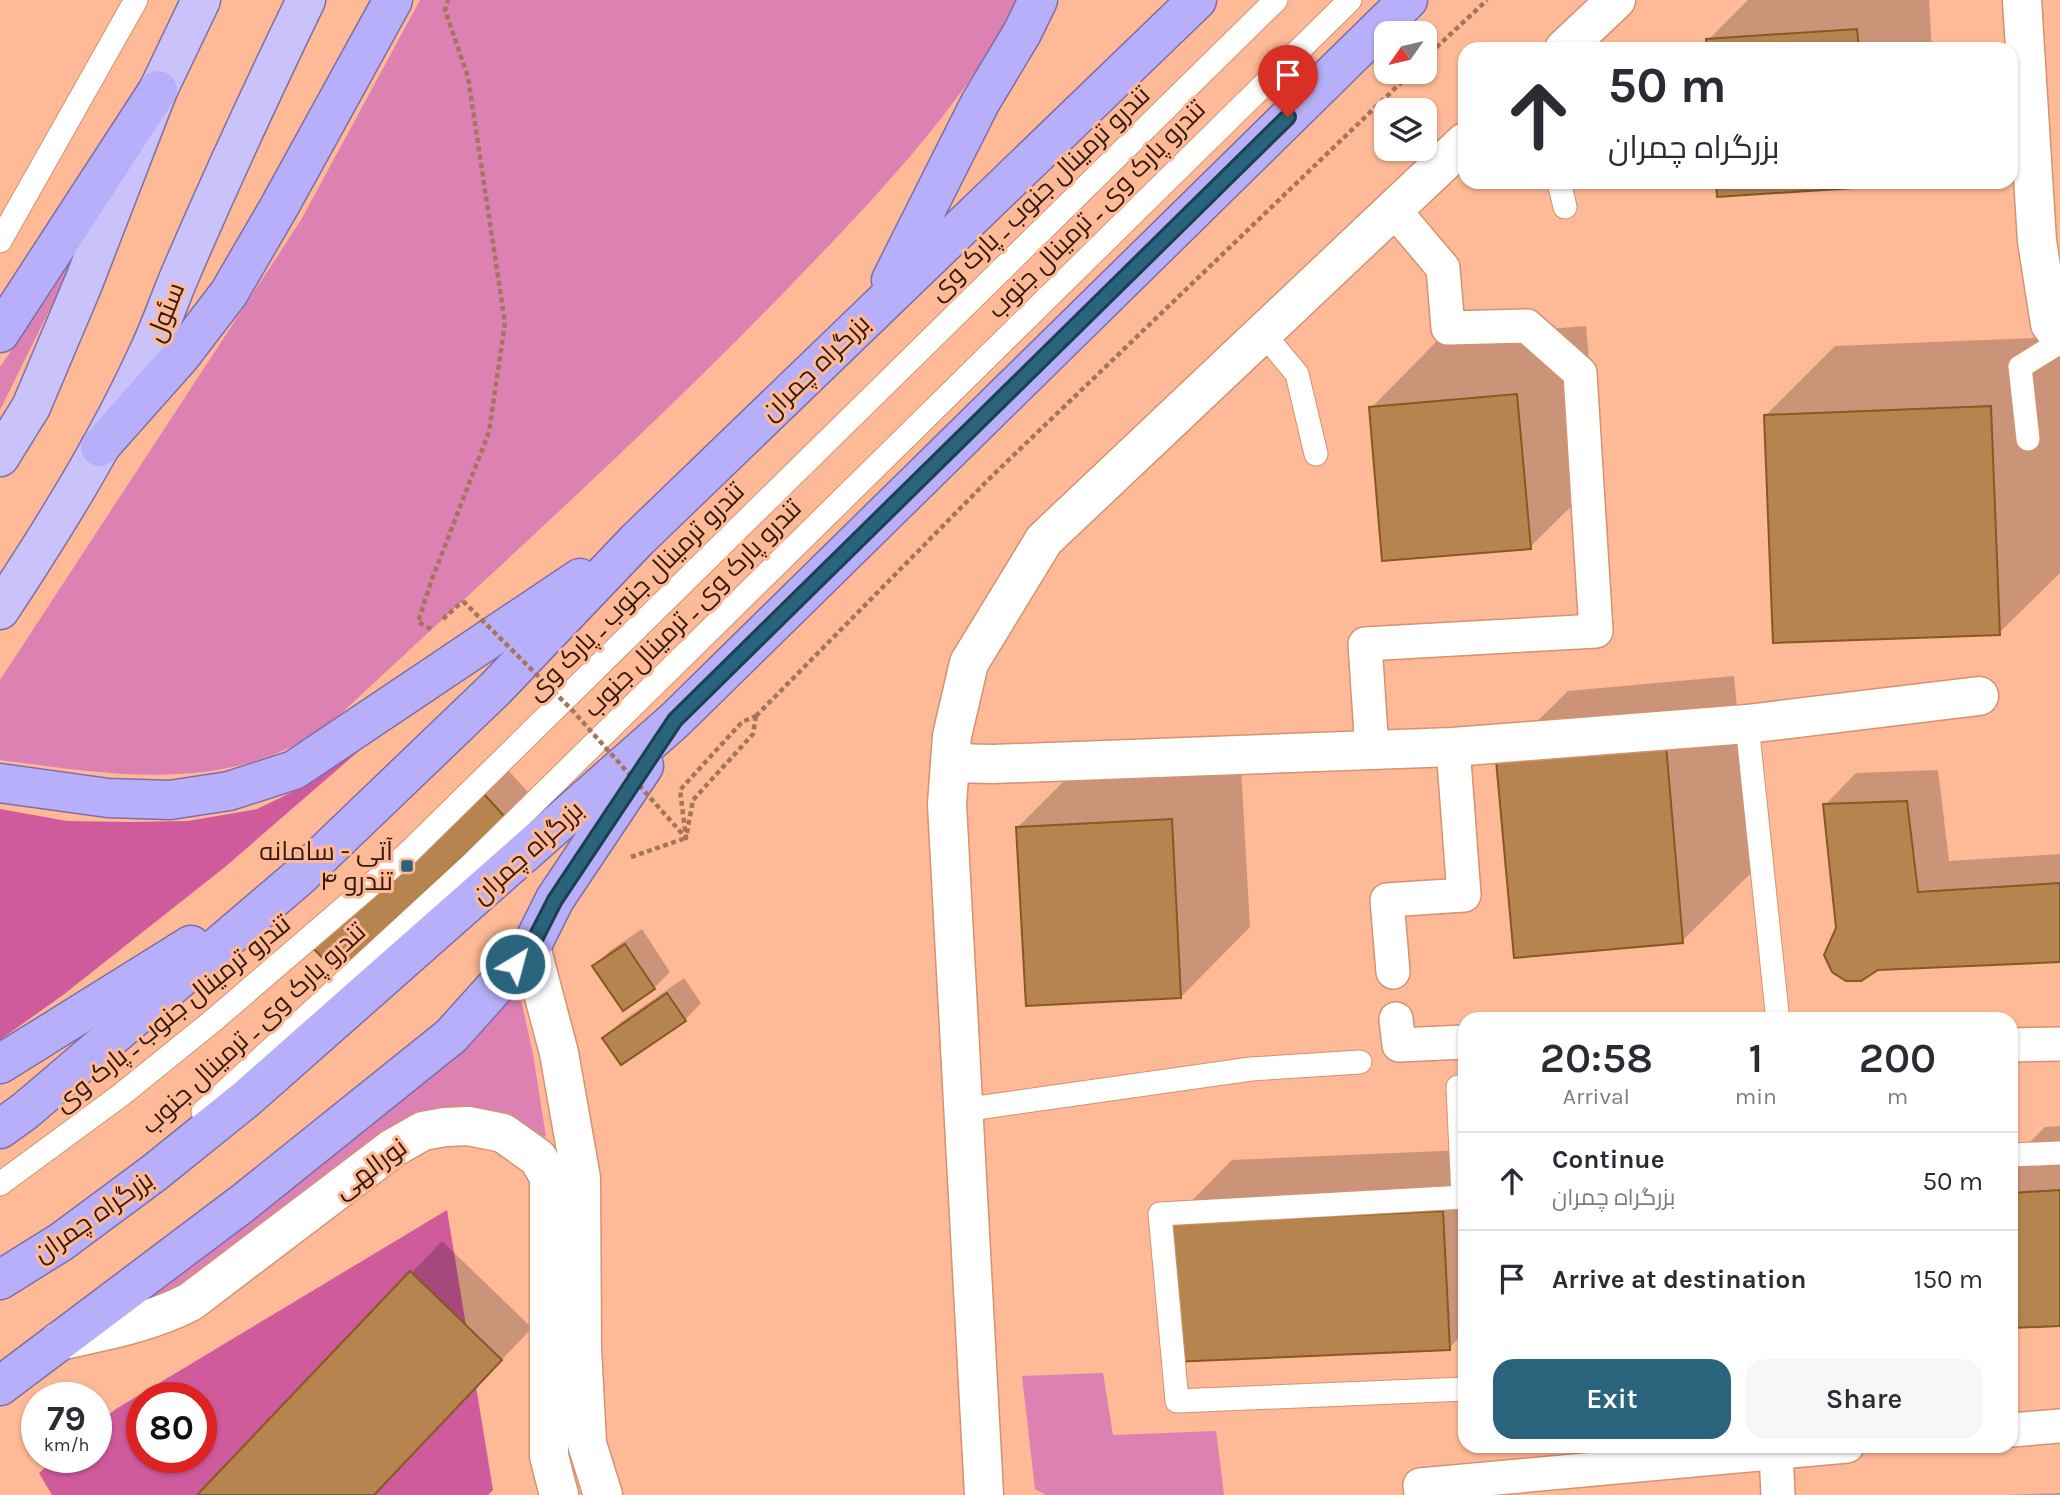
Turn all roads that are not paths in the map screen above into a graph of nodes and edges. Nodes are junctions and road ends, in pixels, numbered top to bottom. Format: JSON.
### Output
{"nodes":[{"id":1,"x":136,"y":0,"type":"edge"},
{"id":2,"x":201,"y":0,"type":"edge"},
{"id":3,"x":306,"y":0,"type":"edge"},
{"id":4,"x":393,"y":0,"type":"edge"},
{"id":5,"x":1038,"y":0,"type":"edge"},
{"id":6,"x":1196,"y":0,"type":"edge"},
{"id":7,"x":1276,"y":0,"type":"edge"},
{"id":8,"x":1350,"y":0,"type":"edge"},
{"id":9,"x":1408,"y":0,"type":"edge"},
{"id":10,"x":1616,"y":0,"type":"edge"},
{"id":11,"x":2022,"y":0,"type":"edge"},
{"id":12,"x":1571,"y":42,"type":"edge"},
{"id":13,"x":158,"y":90,"type":"junction"},
{"id":14,"x":1458,"y":149,"type":"edge"},
{"id":15,"x":1561,"y":189,"type":"edge"},
{"id":16,"x":1565,"y":207,"type":"dead end"},
{"id":17,"x":1394,"y":210,"type":"junction"},
{"id":18,"x":0,"y":241,"type":"edge"},
{"id":19,"x":877,"y":307,"type":"junction"},
{"id":20,"x":0,"y":332,"type":"edge"},
{"id":21,"x":1263,"y":333,"type":"junction"},
{"id":22,"x":2060,"y":339,"type":"edge"},
{"id":23,"x":2028,"y":439,"type":"dead end"},
{"id":24,"x":100,"y":447,"type":"junction"},
{"id":25,"x":1316,"y":454,"type":"dead end"},
{"id":26,"x":0,"y":457,"type":"edge"},
{"id":27,"x":637,"y":540,"type":"junction"},
{"id":28,"x":0,"y":610,"type":"edge"},
{"id":29,"x":1979,"y":696,"type":"dead end"},
{"id":30,"x":675,"y":720,"type":"junction"},
{"id":31,"x":1746,"y":724,"type":"junction"},
{"id":32,"x":1453,"y":747,"type":"junction"},
{"id":33,"x":1372,"y":750,"type":"junction"},
{"id":34,"x":950,"y":763,"type":"junction"},
{"id":35,"x":0,"y":783,"type":"edge"},
{"id":36,"x":299,"y":877,"type":"junction"},
{"id":37,"x":531,"y":947,"type":"junction"},
{"id":38,"x":1393,"y":972,"type":"dead end"},
{"id":39,"x":1777,"y":1012,"type":"dead end"},
{"id":40,"x":1396,"y":1019,"type":"dead end"},
{"id":41,"x":1458,"y":1042,"type":"edge"},
{"id":42,"x":2060,"y":1044,"type":"edge"},
{"id":43,"x":2018,"y":1045,"type":"edge"},
{"id":44,"x":1360,"y":1062,"type":"dead end"},
{"id":45,"x":0,"y":1064,"type":"edge"},
{"id":46,"x":963,"y":1110,"type":"junction"},
{"id":47,"x":0,"y":1129,"type":"edge"},
{"id":48,"x":2060,"y":1153,"type":"edge"},
{"id":49,"x":2018,"y":1155,"type":"edge"},
{"id":50,"x":0,"y":1184,"type":"edge"},
{"id":51,"x":1458,"y":1197,"type":"edge"},
{"id":52,"x":61,"y":1242,"type":"junction"},
{"id":53,"x":0,"y":1280,"type":"edge"},
{"id":54,"x":60,"y":1341,"type":"junction"},
{"id":55,"x":0,"y":1386,"type":"edge"},
{"id":56,"x":1458,"y":1389,"type":"edge"},
{"id":57,"x":2060,"y":1426,"type":"edge"},
{"id":58,"x":2018,"y":1429,"type":"edge"},
{"id":59,"x":1765,"y":1453,"type":"edge"},
{"id":60,"x":1776,"y":1453,"type":"edge"},
{"id":61,"x":559,"y":1495,"type":"edge"},
{"id":62,"x":603,"y":1495,"type":"edge"},
{"id":63,"x":984,"y":1495,"type":"edge"},
{"id":64,"x":1421,"y":1495,"type":"edge"},
{"id":65,"x":1778,"y":1495,"type":"edge"}],
"edges":[{"from":1,"to":18,"type":"lane"},
{"from":2,"to":13,"type":"main road"},
{"from":3,"to":24,"type":"main road","name":"سئول"},
{"from":4,"to":24,"type":"highway"},
{"from":5,"to":19,"type":"highway"},
{"from":6,"to":19,"type":"highway","name":"بزرگراه چمران"},
{"from":7,"to":50,"type":"lane","name":"تندرو ترمینال جنوب ـ پارک وی"},
{"from":8,"to":52,"type":"lane","name":"تندرو پارک وی ـ ترمینال جنوب"},
{"from":9,"to":30,"type":"highway","name":"بزرگراه چمران"},
{"from":10,"to":12,"type":"street"},
{"from":11,"to":22,"type":"street"},
{"from":13,"to":20,"type":"highway"},
{"from":13,"to":26,"type":"main road"},
{"from":14,"to":17,"type":"street"},
{"from":15,"to":16,"type":"lane"},
{"from":17,"to":21,"type":"street"},
{"from":17,"to":33,"type":"street"},
{"from":19,"to":27,"type":"highway","name":"بزرگراه چمران"},
{"from":21,"to":25,"type":"lane"},
{"from":21,"to":34,"type":"street"},
{"from":22,"to":23,"type":"lane"},
{"from":24,"to":28,"type":"main road","name":"سئول"},
{"from":27,"to":35,"type":"highway"},
{"from":27,"to":36,"type":"highway","name":"بزرگراه چمران"},
{"from":29,"to":31,"type":"street"},
{"from":30,"to":37,"type":"highway"},
{"from":30,"to":52,"type":"highway","name":"بزرگراه چمران"},
{"from":31,"to":32,"type":"street"},
{"from":31,"to":39,"type":"lane"},
{"from":32,"to":33,"type":"street"},
{"from":32,"to":38,"type":"street"},
{"from":33,"to":34,"type":"street"},
{"from":34,"to":46,"type":"street"},
{"from":36,"to":45,"type":"highway"},
{"from":36,"to":47,"type":"highway","name":"بزرگراه چمران"},
{"from":37,"to":54,"type":"highway"},
{"from":37,"to":62,"type":"street"},
{"from":40,"to":41,"type":"street"},
{"from":42,"to":43,"type":"street"},
{"from":44,"to":46,"type":"lane"},
{"from":46,"to":63,"type":"street"},
{"from":48,"to":49,"type":"lane"},
{"from":51,"to":56,"type":"lane"},
{"from":52,"to":53,"type":"highway","name":"بزرگراه چمران"},
{"from":54,"to":55,"type":"highway"},
{"from":54,"to":61,"type":"street","name":"نورالهی"},
{"from":57,"to":58,"type":"street"},
{"from":59,"to":64,"type":"street"},
{"from":60,"to":65,"type":"street"}]}
